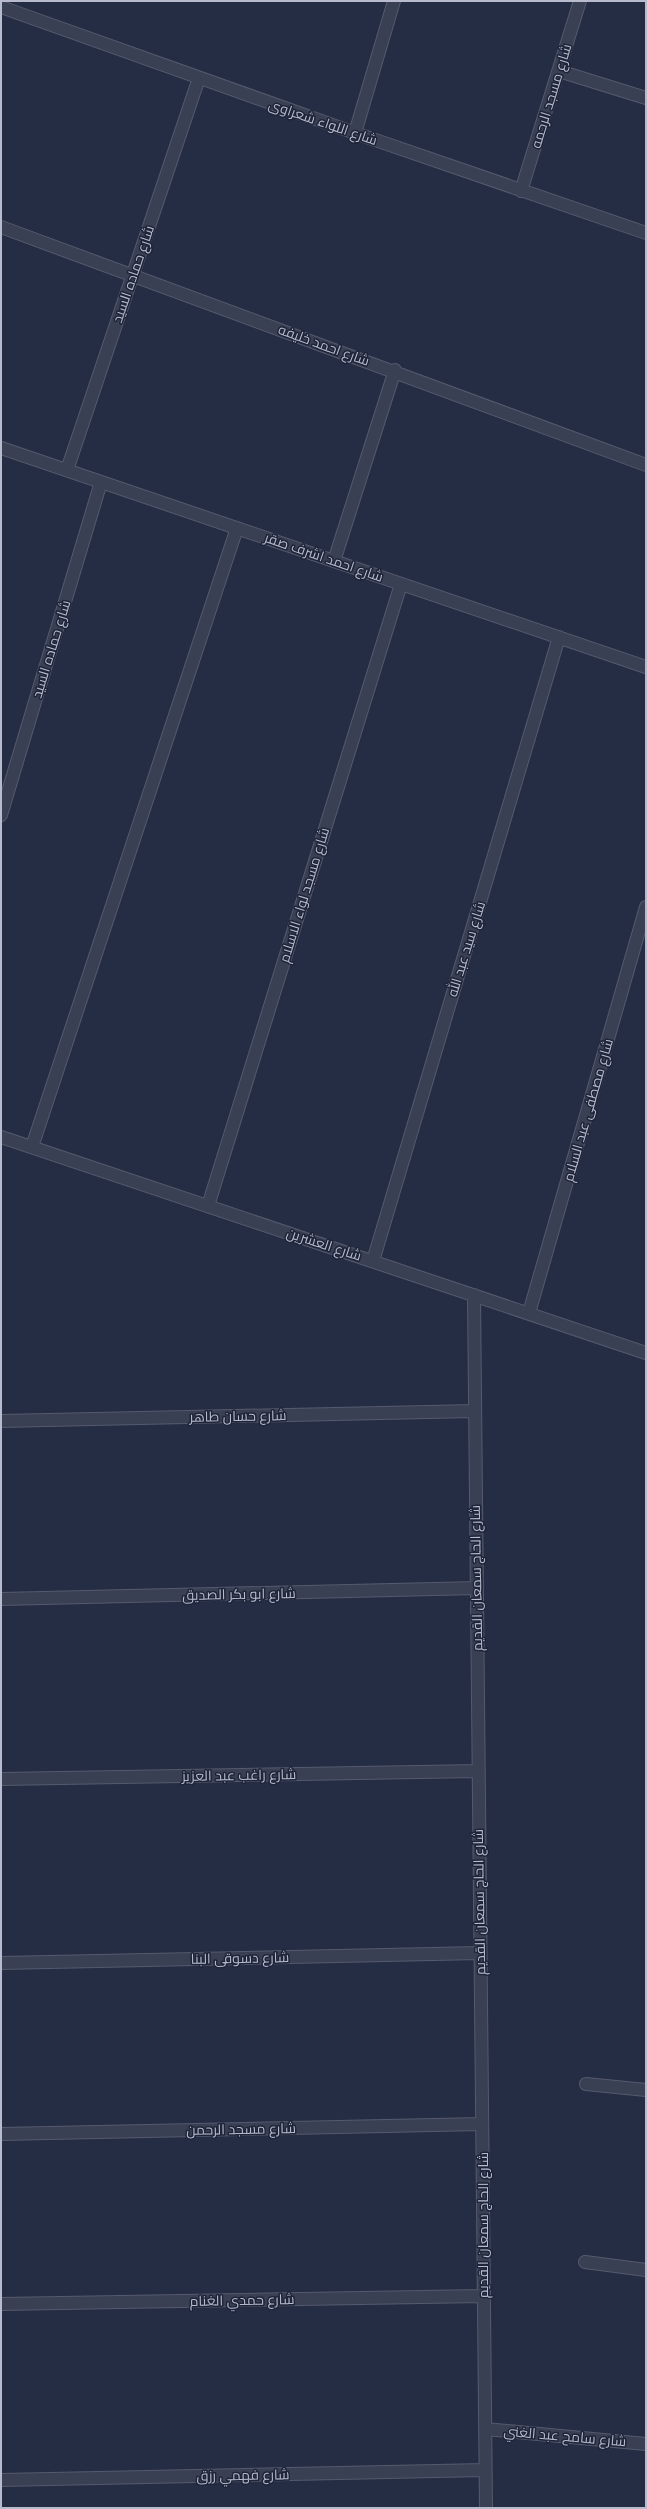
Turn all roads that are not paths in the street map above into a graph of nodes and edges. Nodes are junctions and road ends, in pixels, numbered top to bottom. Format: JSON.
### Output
{"nodes":[{"id":1,"x":394,"y":1,"type":"edge"},
{"id":2,"x":580,"y":1,"type":"edge"},
{"id":3,"x":1,"y":7,"type":"edge"},
{"id":4,"x":559,"y":71,"type":"junction"},
{"id":5,"x":199,"y":78,"type":"junction"},
{"id":6,"x":646,"y":98,"type":"edge"},
{"id":7,"x":355,"y":133,"type":"junction"},
{"id":8,"x":521,"y":191,"type":"junction"},
{"id":9,"x":1,"y":227,"type":"edge"},
{"id":10,"x":646,"y":232,"type":"edge"},
{"id":11,"x":132,"y":276,"type":"junction"},
{"id":12,"x":395,"y":370,"type":"junction"},
{"id":13,"x":1,"y":448,"type":"edge"},
{"id":14,"x":646,"y":465,"type":"edge"},
{"id":15,"x":67,"y":470,"type":"junction"},
{"id":16,"x":101,"y":482,"type":"junction"},
{"id":17,"x":237,"y":528,"type":"junction"},
{"id":18,"x":334,"y":561,"type":"junction"},
{"id":19,"x":401,"y":584,"type":"junction"},
{"id":20,"x":559,"y":637,"type":"junction"},
{"id":21,"x":646,"y":667,"type":"edge"},
{"id":22,"x":1,"y":815,"type":"edge"},
{"id":23,"x":646,"y":907,"type":"edge"},
{"id":24,"x":1,"y":1137,"type":"edge"},
{"id":25,"x":32,"y":1146,"type":"junction"},
{"id":26,"x":208,"y":1206,"type":"junction"},
{"id":27,"x":373,"y":1261,"type":"junction"},
{"id":28,"x":474,"y":1295,"type":"junction"},
{"id":29,"x":529,"y":1313,"type":"junction"},
{"id":30,"x":646,"y":1353,"type":"edge"},
{"id":31,"x":474,"y":1411,"type":"junction"},
{"id":32,"x":1,"y":1421,"type":"edge"},
{"id":33,"x":476,"y":1588,"type":"junction"},
{"id":34,"x":1,"y":1599,"type":"edge"},
{"id":35,"x":478,"y":1771,"type":"junction"},
{"id":36,"x":1,"y":1779,"type":"edge"},
{"id":37,"x":480,"y":1954,"type":"junction"},
{"id":38,"x":1,"y":1963,"type":"edge"},
{"id":39,"x":586,"y":2084,"type":"dead end"},
{"id":40,"x":646,"y":2090,"type":"edge"},
{"id":41,"x":482,"y":2124,"type":"junction"},
{"id":42,"x":1,"y":2134,"type":"edge"},
{"id":43,"x":585,"y":2262,"type":"dead end"},
{"id":44,"x":646,"y":2270,"type":"edge"},
{"id":45,"x":483,"y":2296,"type":"junction"},
{"id":46,"x":1,"y":2304,"type":"edge"},
{"id":47,"x":485,"y":2429,"type":"junction"},
{"id":48,"x":646,"y":2444,"type":"edge"},
{"id":49,"x":485,"y":2470,"type":"junction"},
{"id":50,"x":1,"y":2480,"type":"edge"},
{"id":51,"x":486,"y":2508,"type":"edge"}],
"edges":[{"from":1,"to":7,"type":"street"},
{"from":2,"to":4,"type":"street","name":"شارع مسجد الرحمه"},
{"from":3,"to":5,"type":"street","name":"شارع اللواء شعراوى"},
{"from":4,"to":6,"type":"street"},
{"from":4,"to":8,"type":"street","name":"شارع مسجد الرحمه"},
{"from":5,"to":7,"type":"street","name":"شارع اللواء شعراوى"},
{"from":5,"to":11,"type":"street","name":"شارع حماده السيد"},
{"from":7,"to":8,"type":"street","name":"شارع اللواء شعراوى"},
{"from":8,"to":10,"type":"street","name":"شارع اللواء شعراوى"},
{"from":9,"to":11,"type":"street","name":"شارع احمد خليفه"},
{"from":11,"to":12,"type":"street","name":"شارع احمد خليفه"},
{"from":11,"to":15,"type":"street","name":"شارع حماده السيد"},
{"from":12,"to":14,"type":"street","name":"شارع احمد خليفه"},
{"from":12,"to":18,"type":"street"},
{"from":13,"to":15,"type":"street","name":"شارع احمد اشرف صقر"},
{"from":15,"to":16,"type":"street","name":"شارع احمد اشرف صقر"},
{"from":16,"to":17,"type":"street","name":"شارع احمد اشرف صقر"},
{"from":16,"to":22,"type":"street","name":"شارع حماده السيد"},
{"from":17,"to":18,"type":"street","name":"شارع احمد اشرف صقر"},
{"from":17,"to":25,"type":"street"},
{"from":18,"to":19,"type":"street","name":"شارع احمد اشرف صقر"},
{"from":19,"to":20,"type":"street","name":"شارع احمد اشرف صقر"},
{"from":19,"to":26,"type":"street","name":"شارع مسجد لواء الاسلام"},
{"from":20,"to":21,"type":"street","name":"شارع احمد اشرف صقر"},
{"from":20,"to":27,"type":"street","name":"شارع سيد عبد الله"},
{"from":23,"to":29,"type":"street","name":"شارع مصطفى عبد السلام"},
{"from":24,"to":25,"type":"street","name":"شارع العشرين"},
{"from":25,"to":26,"type":"street","name":"شارع العشرين"},
{"from":26,"to":27,"type":"street","name":"شارع العشرين"},
{"from":27,"to":28,"type":"street","name":"شارع العشرين"},
{"from":28,"to":29,"type":"street","name":"شارع العشرين"},
{"from":28,"to":31,"type":"street","name":"شارع الحاج سمعان القديم"},
{"from":29,"to":30,"type":"street","name":"شارع العشرين"},
{"from":31,"to":32,"type":"street","name":"شارع حسان طاهر"},
{"from":31,"to":33,"type":"street","name":"شارع الحاج سمعان القديم"},
{"from":33,"to":34,"type":"street","name":"شارع ابو بكر الصديق"},
{"from":33,"to":35,"type":"street","name":"شارع الحاج سمعان القديم"},
{"from":35,"to":36,"type":"street","name":"شارع راغب عبد العزيز"},
{"from":35,"to":37,"type":"street","name":"شارع الحاج سمعان القديم"},
{"from":37,"to":38,"type":"street","name":"شارع دسوقى البنا"},
{"from":37,"to":41,"type":"street","name":"شارع الحاج سمعان القديم"},
{"from":39,"to":40,"type":"street"},
{"from":41,"to":42,"type":"street","name":"شارع مسجد الرحمن"},
{"from":41,"to":45,"type":"street","name":"شارع الحاج سمعان القديم"},
{"from":43,"to":44,"type":"street"},
{"from":45,"to":46,"type":"street","name":"شارع حمدي الغنام"},
{"from":45,"to":47,"type":"street","name":"شارع الحاج سمعان القديم"},
{"from":47,"to":48,"type":"street","name":"شارع سامح عبد الغني"},
{"from":47,"to":49,"type":"street","name":"شارع الحاج سمعان القديم"},
{"from":49,"to":50,"type":"street","name":"شارع فهمي رزق"},
{"from":49,"to":51,"type":"street","name":"شارع الحاج سمعان القديم"}]}
